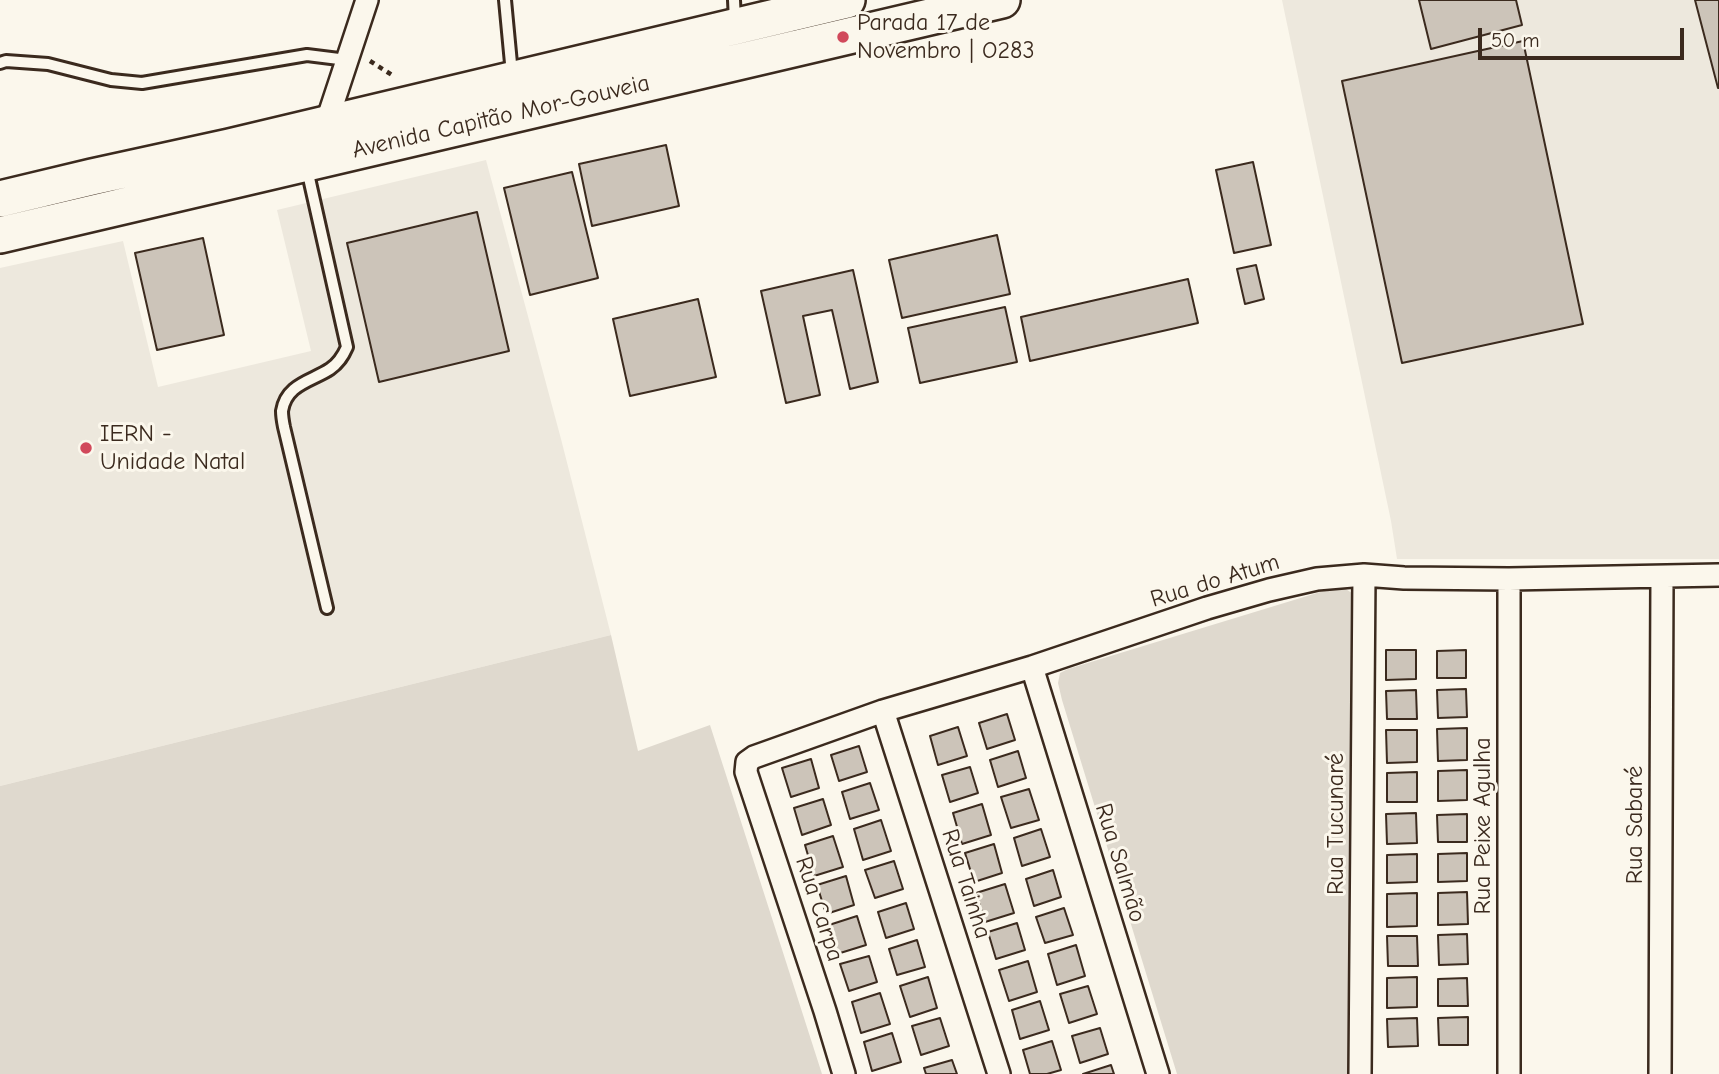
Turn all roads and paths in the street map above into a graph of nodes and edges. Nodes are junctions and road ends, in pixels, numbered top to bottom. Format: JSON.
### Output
{"nodes":[{"id":1,"x":367,"y":0,"type":"edge"},
{"id":2,"x":505,"y":0,"type":"edge"},
{"id":3,"x":848,"y":0,"type":"edge"},
{"id":4,"x":1002,"y":0,"type":"edge"},
{"id":5,"x":735,"y":14,"type":"edge"},
{"id":6,"x":347,"y":60,"type":"junction"},
{"id":7,"x":0,"y":63,"type":"edge"},
{"id":8,"x":513,"y":80,"type":"junction"},
{"id":9,"x":326,"y":124,"type":"junction"},
{"id":10,"x":306,"y":163,"type":"junction"},
{"id":11,"x":92,"y":177,"type":"junction"},
{"id":12,"x":0,"y":199,"type":"edge"},
{"id":13,"x":101,"y":211,"type":"junction"},
{"id":14,"x":0,"y":235,"type":"edge"},
{"id":15,"x":1364,"y":575,"type":"junction"},
{"id":16,"x":1719,"y":575,"type":"edge"},
{"id":17,"x":1662,"y":577,"type":"junction"},
{"id":18,"x":1509,"y":579,"type":"junction"},
{"id":19,"x":327,"y":608,"type":"dead end"},
{"id":20,"x":1032,"y":667,"type":"junction"},
{"id":21,"x":883,"y":711,"type":"junction"},
{"id":22,"x":748,"y":761,"type":"joint"},
{"id":23,"x":845,"y":1074,"type":"edge"},
{"id":24,"x":999,"y":1074,"type":"edge"},
{"id":25,"x":1158,"y":1074,"type":"edge"},
{"id":26,"x":1360,"y":1074,"type":"edge"},
{"id":27,"x":1509,"y":1074,"type":"edge"},
{"id":28,"x":1660,"y":1074,"type":"edge"}],
"edges":[{"from":1,"to":6,"type":"street"},
{"from":2,"to":8,"type":"lane"},
{"from":3,"to":5,"type":"main road","name":"Avenida Capitão Mor-Gouveia"},
{"from":4,"to":10,"type":"main road","name":"Avenida Capitão Mor-Gouveia"},
{"from":5,"to":8,"type":"main road","name":"Avenida Capitão Mor-Gouveia"},
{"from":6,"to":7,"type":"lane"},
{"from":6,"to":9,"type":"street"},
{"from":8,"to":9,"type":"main road","name":"Avenida Capitão Mor-Gouveia"},
{"from":9,"to":11,"type":"main road","name":"Avenida Capitão Mor-Gouveia"},
{"from":10,"to":13,"type":"main road","name":"Avenida Capitão Mor-Gouveia"},
{"from":10,"to":19,"type":"lane"},
{"from":11,"to":12,"type":"main road","name":"Avenida Capitão Mor-Gouveia"},
{"from":11,"to":13,"type":"main road"},
{"from":13,"to":14,"type":"main road","name":"Avenida Capitão Mor-Gouveia"},
{"from":15,"to":18,"type":"street","name":"Rua do Atum"},
{"from":15,"to":20,"type":"street","name":"Rua do Atum"},
{"from":15,"to":26,"type":"street","name":"Rua Tucunaré"},
{"from":16,"to":17,"type":"street","name":"Rua do Atum"},
{"from":17,"to":18,"type":"street","name":"Rua do Atum"},
{"from":17,"to":28,"type":"street","name":"Rua Sabaré"},
{"from":18,"to":27,"type":"street","name":"Rua Peixe Agulha"},
{"from":20,"to":21,"type":"street","name":"Rua do Atum"},
{"from":20,"to":25,"type":"street","name":"Rua Salmão"},
{"from":21,"to":22,"type":"street","name":"Rua do Atum"},
{"from":21,"to":24,"type":"street","name":"Rua Tainha"},
{"from":22,"to":23,"type":"street","name":"Rua Carpa"}]}
